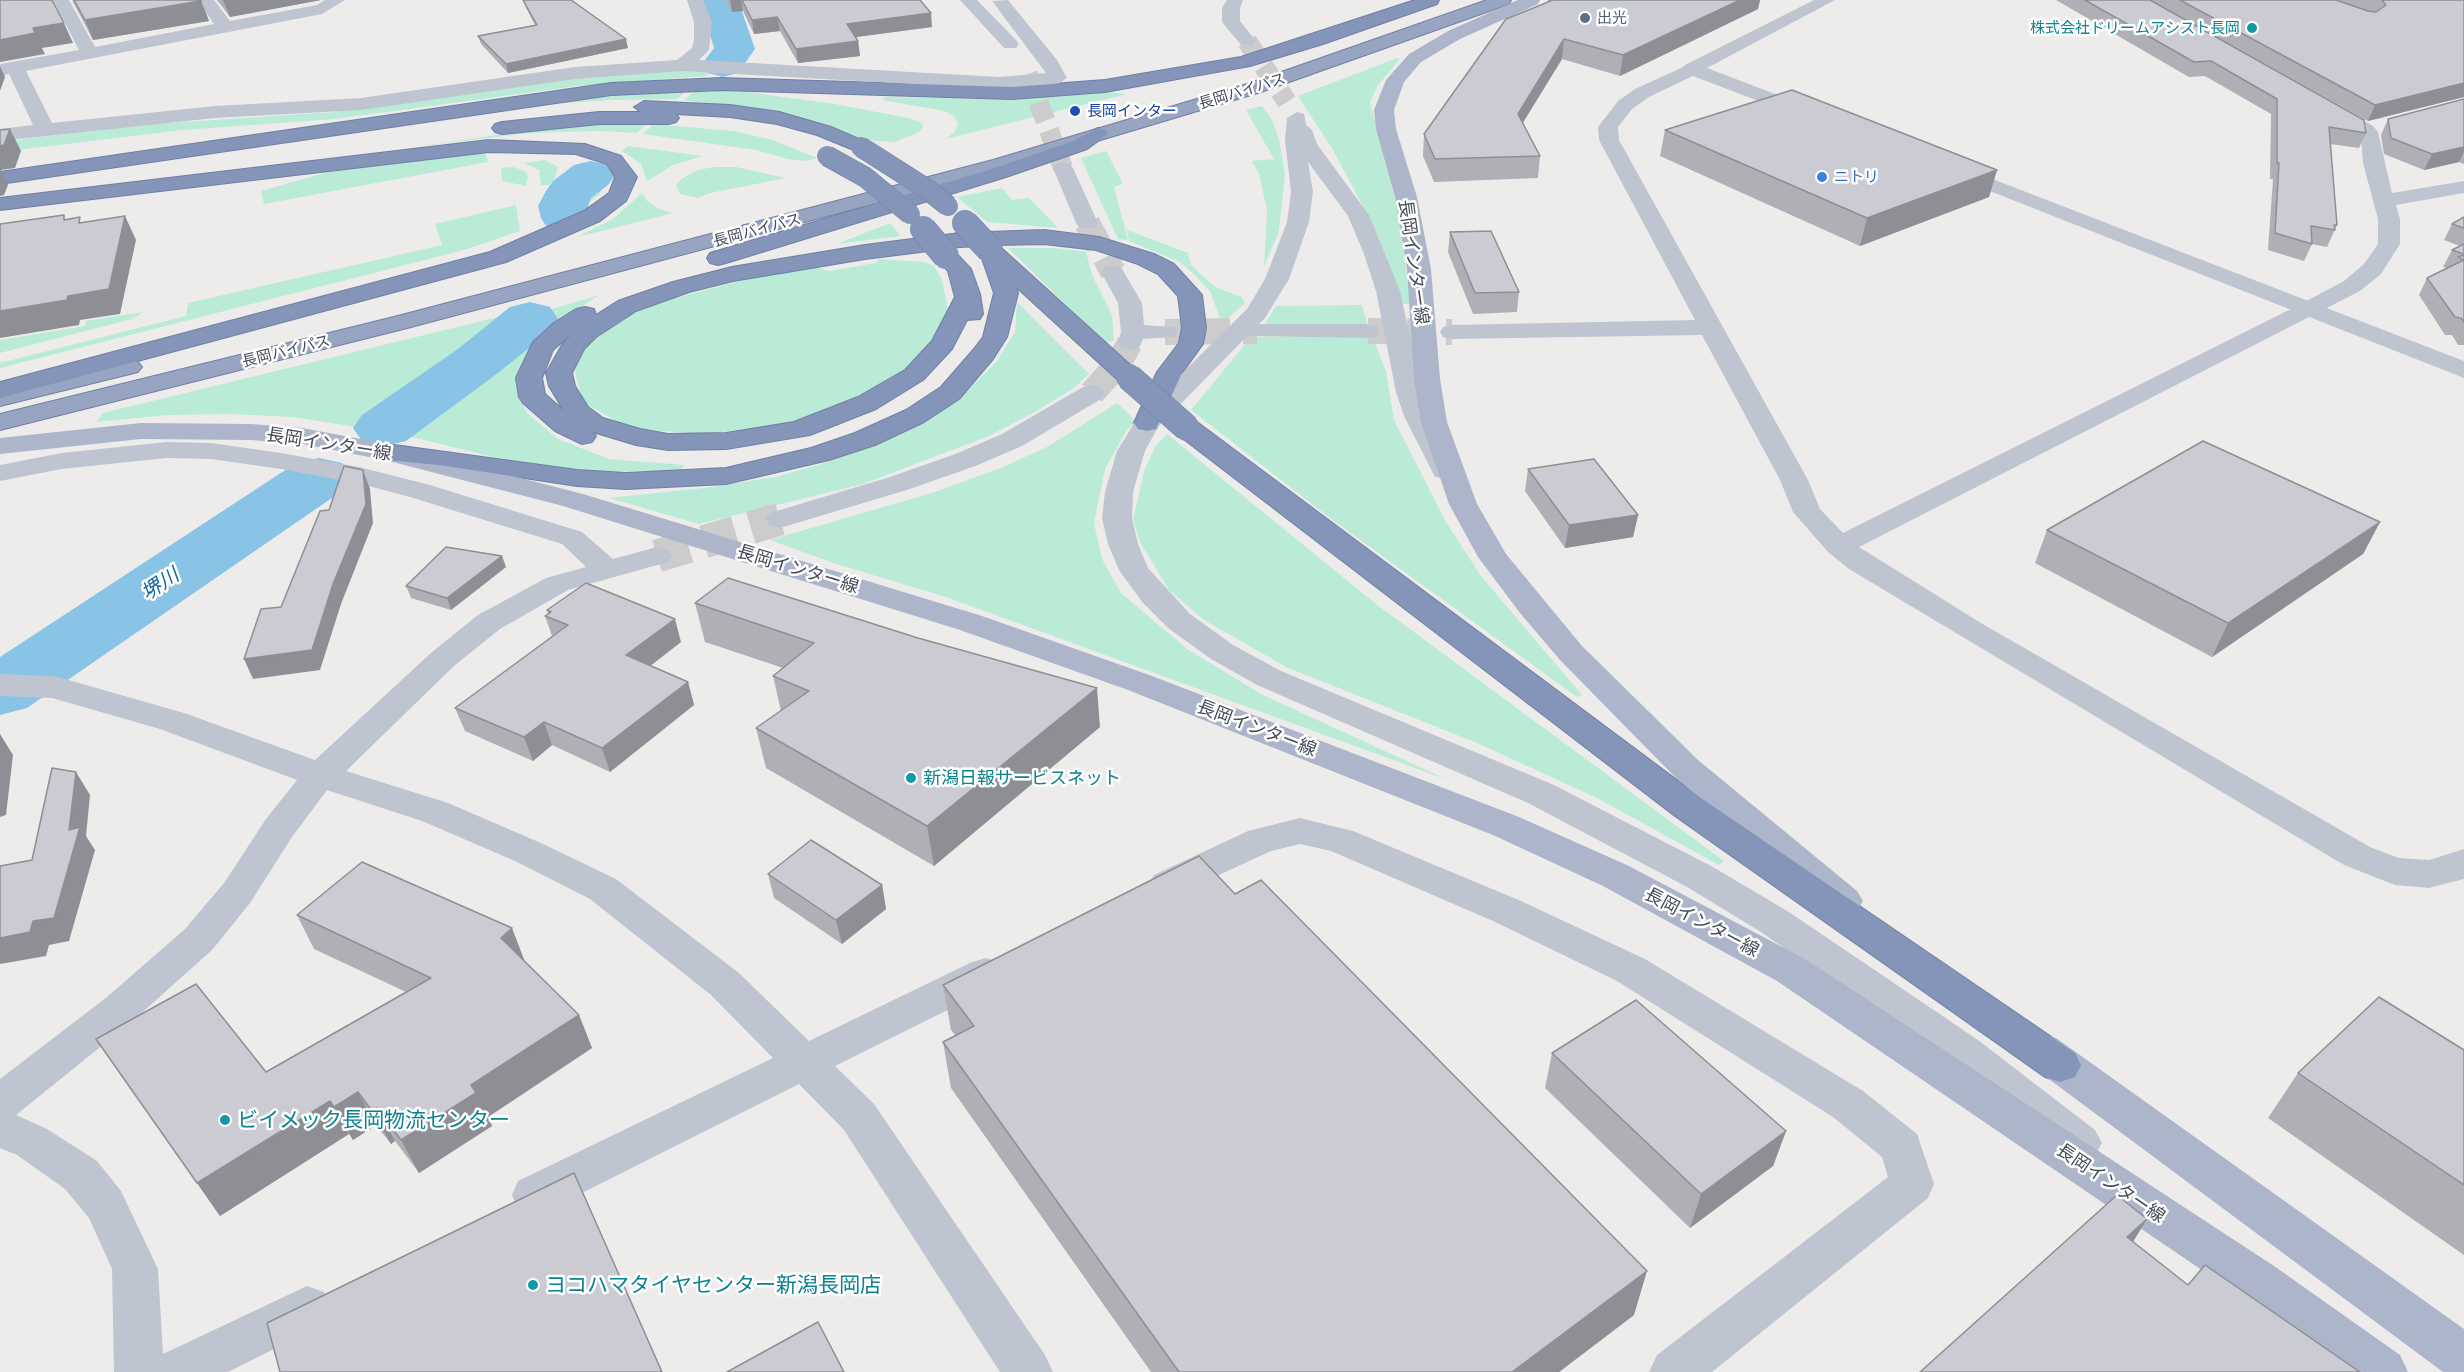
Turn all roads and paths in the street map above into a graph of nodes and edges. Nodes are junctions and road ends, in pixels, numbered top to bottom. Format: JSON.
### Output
{"nodes":[{"id":1,"x":61,"y":0,"type":"edge"},
{"id":2,"x":205,"y":0,"type":"edge"},
{"id":3,"x":338,"y":0,"type":"edge"},
{"id":4,"x":695,"y":0,"type":"edge"},
{"id":5,"x":1001,"y":0,"type":"edge"},
{"id":6,"x":1235,"y":0,"type":"edge"},
{"id":7,"x":1431,"y":0,"type":"edge"},
{"id":8,"x":1457,"y":0,"type":"edge"},
{"id":9,"x":1503,"y":0,"type":"edge"},
{"id":10,"x":1532,"y":0,"type":"edge"},
{"id":11,"x":1827,"y":0,"type":"edge"},
{"id":12,"x":970,"y":3,"type":"edge"},
{"id":13,"x":226,"y":28,"type":"junction"},
{"id":14,"x":1247,"y":41,"type":"tunnel mouth"},
{"id":15,"x":90,"y":54,"type":"junction"},
{"id":16,"x":1023,"y":64,"type":"tunnel mouth"},
{"id":17,"x":682,"y":65,"type":"junction"},
{"id":18,"x":8,"y":69,"type":"edge"},
{"id":19,"x":1692,"y":69,"type":"junction"},
{"id":20,"x":2307,"y":97,"type":"edge"},
{"id":21,"x":1835,"y":124,"type":"edge"},
{"id":22,"x":2388,"y":124,"type":"edge"},
{"id":23,"x":45,"y":129,"type":"junction"},
{"id":24,"x":2366,"y":130,"type":"junction"},
{"id":25,"x":1098,"y":134,"type":"junction"},
{"id":26,"x":0,"y":135,"type":"edge"},
{"id":27,"x":123,"y":162,"type":"junction"},
{"id":28,"x":1934,"y":162,"type":"edge"},
{"id":29,"x":1062,"y":168,"type":"tunnel mouth"},
{"id":30,"x":0,"y":178,"type":"edge"},
{"id":31,"x":2464,"y":187,"type":"edge"},
{"id":32,"x":121,"y":188,"type":"junction"},
{"id":33,"x":2383,"y":201,"type":"junction"},
{"id":34,"x":0,"y":204,"type":"edge"},
{"id":35,"x":1087,"y":224,"type":"tunnel mouth"},
{"id":36,"x":990,"y":250,"type":"junction"},
{"id":37,"x":1113,"y":272,"type":"tunnel mouth"},
{"id":38,"x":968,"y":294,"type":"junction"},
{"id":39,"x":2308,"y":310,"type":"junction"},
{"id":40,"x":1711,"y":327,"type":"junction"},
{"id":41,"x":1257,"y":331,"type":"tunnel mouth"},
{"id":42,"x":1368,"y":331,"type":"tunnel mouth"},
{"id":43,"x":1164,"y":332,"type":"tunnel mouth"},
{"id":44,"x":1452,"y":332,"type":"tunnel mouth"},
{"id":45,"x":2464,"y":370,"type":"edge"},
{"id":46,"x":0,"y":390,"type":"edge"},
{"id":47,"x":1092,"y":393,"type":"tunnel mouth"},
{"id":48,"x":0,"y":398,"type":"edge"},
{"id":49,"x":0,"y":422,"type":"edge"},
{"id":50,"x":1147,"y":423,"type":"junction"},
{"id":51,"x":0,"y":446,"type":"edge"},
{"id":52,"x":387,"y":452,"type":"junction"},
{"id":53,"x":0,"y":473,"type":"edge"},
{"id":54,"x":1463,"y":504,"type":"junction"},
{"id":55,"x":780,"y":519,"type":"tunnel mouth"},
{"id":56,"x":1839,"y":546,"type":"junction"},
{"id":57,"x":657,"y":556,"type":"tunnel mouth"},
{"id":58,"x":606,"y":569,"type":"junction"},
{"id":59,"x":0,"y":685,"type":"edge"},
{"id":60,"x":320,"y":775,"type":"junction"},
{"id":61,"x":2464,"y":862,"type":"edge"},
{"id":62,"x":1133,"y":902,"type":"edge"},
{"id":63,"x":1015,"y":959,"type":"edge"},
{"id":64,"x":802,"y":1062,"type":"junction"},
{"id":65,"x":2060,"y":1065,"type":"junction"},
{"id":66,"x":0,"y":1103,"type":"edge"},
{"id":67,"x":0,"y":1128,"type":"edge"},
{"id":68,"x":495,"y":1215,"type":"edge"},
{"id":69,"x":2257,"y":1281,"type":"junction"},
{"id":70,"x":336,"y":1293,"type":"edge"},
{"id":71,"x":2464,"y":1358,"type":"edge"},
{"id":72,"x":139,"y":1372,"type":"edge"},
{"id":73,"x":177,"y":1372,"type":"edge"},
{"id":74,"x":1028,"y":1372,"type":"edge"},
{"id":75,"x":1674,"y":1372,"type":"edge"},
{"id":76,"x":2384,"y":1372,"type":"edge"}],
"edges":[{"from":1,"to":15,"type":"street"},
{"from":2,"to":13,"type":"street"},
{"from":3,"to":13,"type":"street"},
{"from":4,"to":17,"type":"street"},
{"from":5,"to":12,"type":"street"},
{"from":5,"to":17,"type":"street"},
{"from":6,"to":14,"type":"street"},
{"from":7,"to":27,"type":"highway"},
{"from":8,"to":48,"type":"highway","name":"長岡バイパス"},
{"from":9,"to":25,"type":"highway","name":"長岡バイパス"},
{"from":10,"to":54,"type":"main road","name":"長岡インター線"},
{"from":11,"to":19,"type":"street"},
{"from":12,"to":16,"type":"street"},
{"from":13,"to":15,"type":"street"},
{"from":15,"to":18,"type":"street"},
{"from":17,"to":23,"type":"street"},
{"from":18,"to":23,"type":"street"},
{"from":19,"to":21,"type":"street"},
{"from":19,"to":40,"type":"street"},
{"from":20,"to":24,"type":"street"},
{"from":22,"to":24,"type":"street"},
{"from":23,"to":26,"type":"street"},
{"from":24,"to":33,"type":"street"},
{"from":25,"to":38,"type":"highway"},
{"from":25,"to":49,"type":"highway","name":"長岡バイパス"},
{"from":27,"to":30,"type":"highway"},
{"from":27,"to":36,"type":"highway","bridge":true},
{"from":28,"to":39,"type":"street"},
{"from":29,"to":35,"type":"street"},
{"from":31,"to":33,"type":"street"},
{"from":32,"to":34,"type":"highway"},
{"from":32,"to":38,"type":"highway","bridge":true},
{"from":32,"to":46,"type":"highway"},
{"from":33,"to":39,"type":"street"},
{"from":36,"to":52,"type":"highway"},
{"from":36,"to":65,"type":"highway","bridge":true},
{"from":37,"to":43,"type":"street"},
{"from":38,"to":50,"type":"highway"},
{"from":39,"to":45,"type":"street"},
{"from":39,"to":56,"type":"street"},
{"from":40,"to":44,"type":"street"},
{"from":40,"to":56,"type":"street"},
{"from":41,"to":42,"type":"street"},
{"from":47,"to":55,"type":"street"},
{"from":50,"to":54,"type":"street"},
{"from":50,"to":69,"type":"street"},
{"from":51,"to":52,"type":"main road","name":"長岡インター線"},
{"from":52,"to":69,"type":"main road","name":"長岡インター線"},
{"from":53,"to":58,"type":"street"},
{"from":54,"to":65,"type":"main road","name":"長岡インター線"},
{"from":56,"to":61,"type":"street"},
{"from":57,"to":58,"type":"street"},
{"from":58,"to":60,"type":"street"},
{"from":59,"to":60,"type":"street"},
{"from":60,"to":64,"type":"street"},
{"from":60,"to":66,"type":"street"},
{"from":62,"to":75,"type":"street"},
{"from":63,"to":64,"type":"street"},
{"from":64,"to":68,"type":"street"},
{"from":64,"to":74,"type":"street"},
{"from":65,"to":71,"type":"main road","name":"長岡インター線"},
{"from":67,"to":72,"type":"street"},
{"from":69,"to":76,"type":"main road","name":"長岡インター線"},
{"from":70,"to":73,"type":"street"}]}
